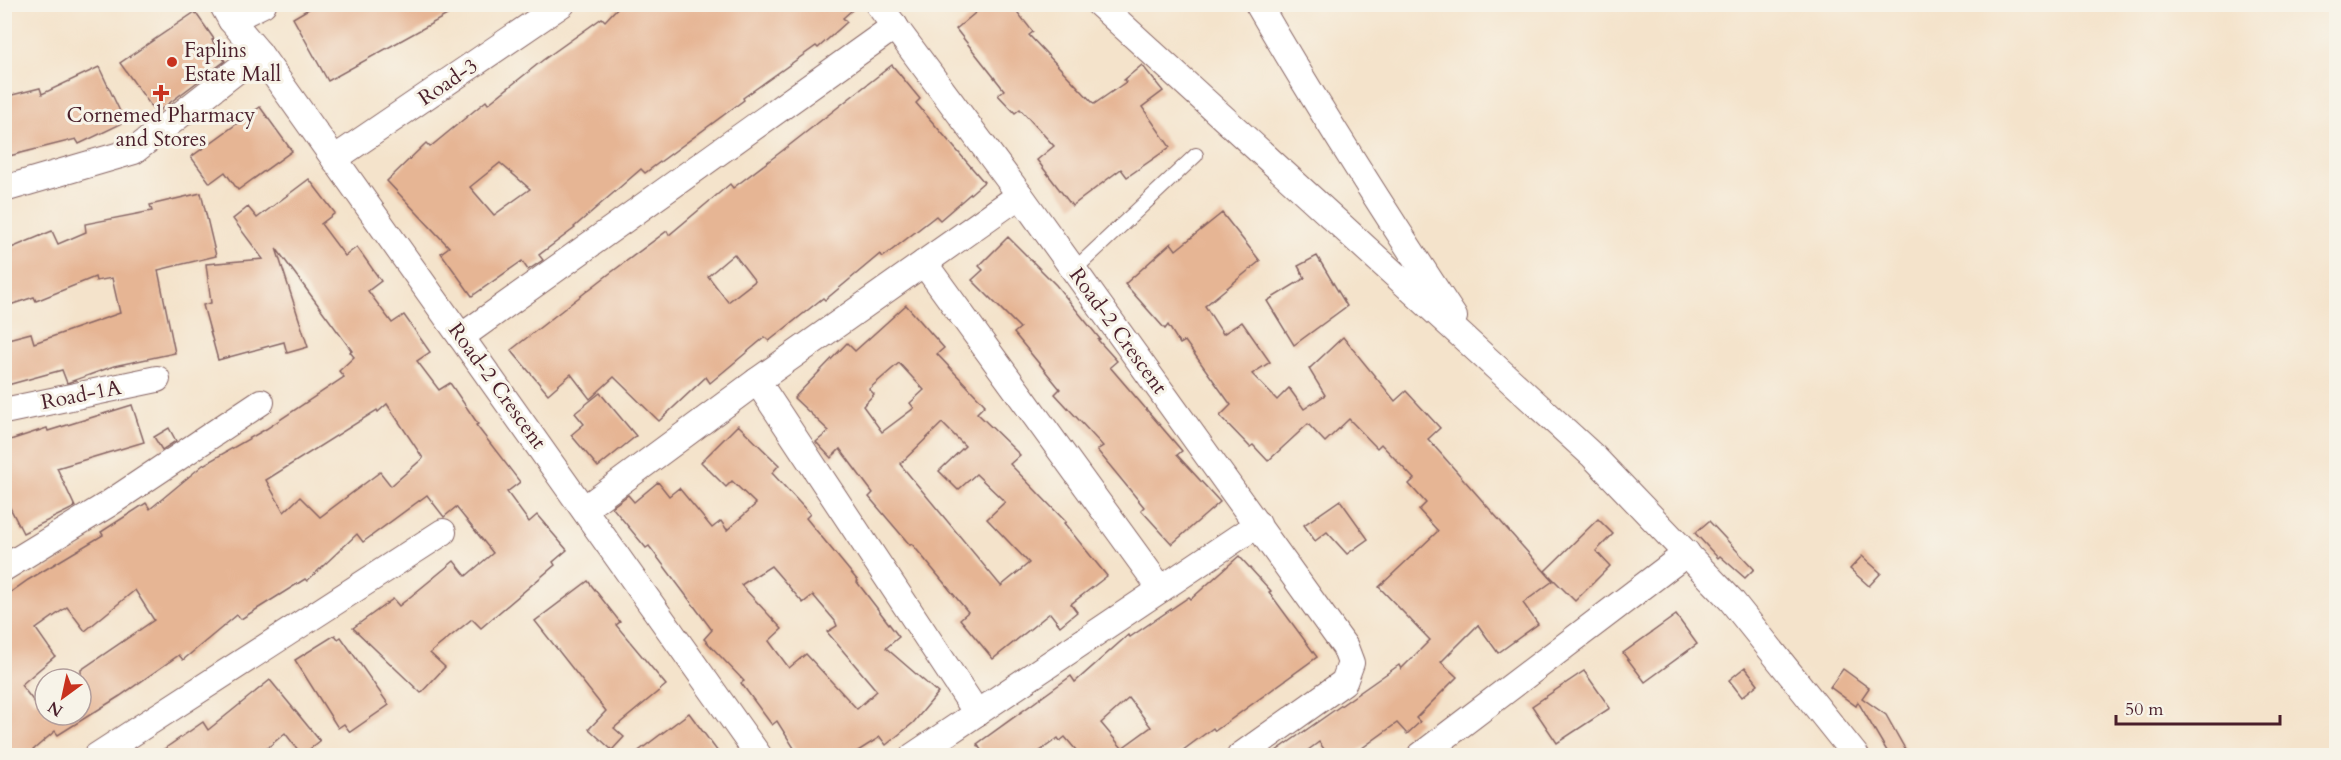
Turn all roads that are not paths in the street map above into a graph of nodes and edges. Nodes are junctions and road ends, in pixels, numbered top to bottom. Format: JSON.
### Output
{"nodes":[{"id":1,"x":263,"y":4,"type":"edge"},
{"id":2,"x":562,"y":4,"type":"edge"},
{"id":3,"x":878,"y":4,"type":"edge"},
{"id":4,"x":1099,"y":4,"type":"edge"},
{"id":5,"x":1258,"y":4,"type":"edge"},
{"id":6,"x":226,"y":12,"type":"edge"},
{"id":7,"x":895,"y":26,"type":"junction"},
{"id":8,"x":259,"y":53,"type":"junction"},
{"id":9,"x":1196,"y":155,"type":"dead end"},
{"id":10,"x":334,"y":159,"type":"junction"},
{"id":11,"x":4,"y":189,"type":"edge"},
{"id":12,"x":1020,"y":195,"type":"junction"},
{"id":13,"x":924,"y":263,"type":"junction"},
{"id":14,"x":1074,"y":270,"type":"junction"},
{"id":15,"x":462,"y":337,"type":"junction"},
{"id":16,"x":1476,"y":349,"type":"junction"},
{"id":17,"x":157,"y":380,"type":"dead end"},
{"id":18,"x":757,"y":381,"type":"junction"},
{"id":19,"x":261,"y":402,"type":"dead end"},
{"id":20,"x":4,"y":411,"type":"edge"},
{"id":21,"x":584,"y":509,"type":"junction"},
{"id":22,"x":1258,"y":524,"type":"junction"},
{"id":23,"x":443,"y":532,"type":"dead end"},
{"id":24,"x":1687,"y":554,"type":"junction"},
{"id":25,"x":4,"y":568,"type":"edge"},
{"id":26,"x":1161,"y":589,"type":"junction"},
{"id":27,"x":977,"y":713,"type":"junction"},
{"id":28,"x":97,"y":756,"type":"edge"},
{"id":29,"x":759,"y":756,"type":"edge"},
{"id":30,"x":913,"y":756,"type":"edge"},
{"id":31,"x":1240,"y":756,"type":"edge"},
{"id":32,"x":1420,"y":756,"type":"edge"},
{"id":33,"x":1856,"y":756,"type":"edge"}],
"edges":[{"from":1,"to":6,"type":"street","name":"Road-2 Crescent"},
{"from":2,"to":10,"type":"street","name":"Road-3"},
{"from":3,"to":7,"type":"street","name":"Road-2 Crescent"},
{"from":4,"to":16,"type":"street"},
{"from":5,"to":16,"type":"street"},
{"from":6,"to":8,"type":"street","name":"Road-2 Crescent"},
{"from":7,"to":12,"type":"street","name":"Road-2 Crescent"},
{"from":7,"to":15,"type":"street"},
{"from":8,"to":10,"type":"street","name":"Road-2 Crescent"},
{"from":8,"to":11,"type":"street"},
{"from":9,"to":14,"type":"lane"},
{"from":10,"to":15,"type":"street","name":"Road-2 Crescent"},
{"from":12,"to":13,"type":"street"},
{"from":12,"to":14,"type":"street","name":"Road-2 Crescent"},
{"from":13,"to":18,"type":"street"},
{"from":13,"to":26,"type":"street"},
{"from":14,"to":22,"type":"street","name":"Road-2 Crescent"},
{"from":15,"to":21,"type":"street","name":"Road-2 Crescent"},
{"from":16,"to":24,"type":"street"},
{"from":17,"to":20,"type":"street","name":"Road-1A"},
{"from":18,"to":21,"type":"street"},
{"from":18,"to":27,"type":"street"},
{"from":19,"to":25,"type":"street"},
{"from":21,"to":29,"type":"street","name":"Road-2 Crescent"},
{"from":22,"to":26,"type":"street"},
{"from":22,"to":31,"type":"street","name":"Road-2 Crescent"},
{"from":23,"to":28,"type":"street"},
{"from":24,"to":32,"type":"street"},
{"from":24,"to":33,"type":"street"},
{"from":26,"to":27,"type":"street"},
{"from":27,"to":30,"type":"street"}]}
